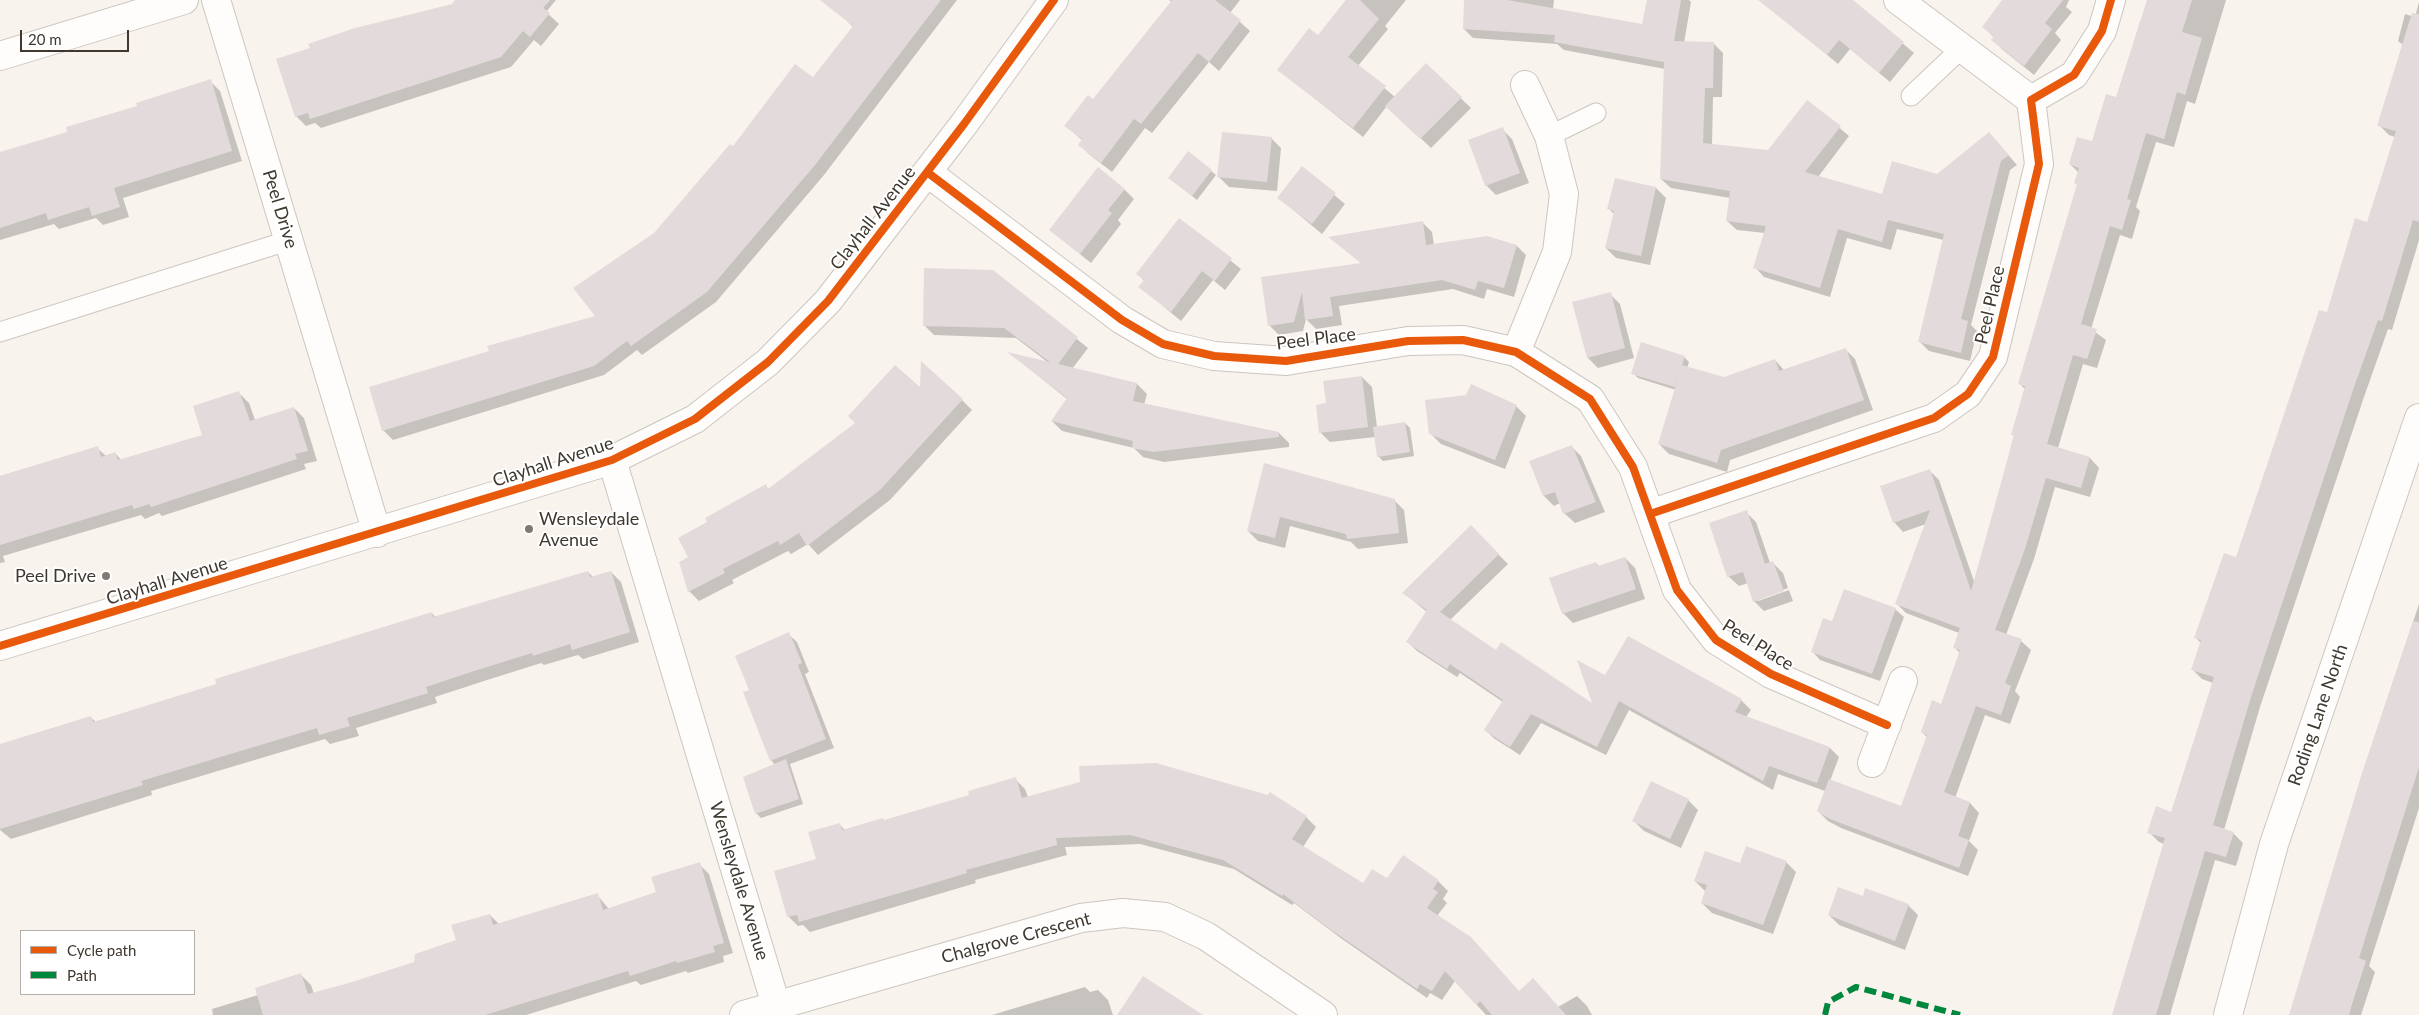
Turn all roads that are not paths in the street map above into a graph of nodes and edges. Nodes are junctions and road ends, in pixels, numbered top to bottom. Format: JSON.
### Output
{"nodes":[{"id":1,"x":184,"y":0,"type":"edge"},
{"id":2,"x":216,"y":0,"type":"edge"},
{"id":3,"x":1054,"y":0,"type":"edge"},
{"id":4,"x":1898,"y":0,"type":"edge"},
{"id":5,"x":2111,"y":0,"type":"edge"},
{"id":6,"x":1962,"y":48,"type":"junction"},
{"id":7,"x":0,"y":56,"type":"edge"},
{"id":8,"x":1525,"y":85,"type":"dead end"},
{"id":9,"x":1911,"y":96,"type":"dead end"},
{"id":10,"x":2031,"y":100,"type":"junction"},
{"id":11,"x":1596,"y":113,"type":"dead end"},
{"id":12,"x":1549,"y":136,"type":"junction"},
{"id":13,"x":927,"y":172,"type":"junction"},
{"id":14,"x":290,"y":240,"type":"junction"},
{"id":15,"x":0,"y":332,"type":"edge"},
{"id":16,"x":1516,"y":352,"type":"junction"},
{"id":17,"x":2419,"y":418,"type":"edge"},
{"id":18,"x":612,"y":460,"type":"junction"},
{"id":19,"x":1650,"y":514,"type":"junction"},
{"id":20,"x":377,"y":533,"type":"junction"},
{"id":21,"x":0,"y":646,"type":"edge"},
{"id":22,"x":1903,"y":681,"type":"dead end"},
{"id":23,"x":1887,"y":725,"type":"junction"},
{"id":24,"x":1872,"y":763,"type":"dead end"},
{"id":25,"x":777,"y":1010,"type":"edge"},
{"id":26,"x":744,"y":1015,"type":"edge"},
{"id":27,"x":1323,"y":1015,"type":"edge"},
{"id":28,"x":2228,"y":1015,"type":"edge"}],
"edges":[{"from":1,"to":7,"type":"street"},
{"from":2,"to":14,"type":"street","name":"Peel Drive"},
{"from":3,"to":13,"type":"street","name":"Clayhall Avenue"},
{"from":4,"to":6,"type":"street"},
{"from":5,"to":10,"type":"street"},
{"from":6,"to":9,"type":"lane"},
{"from":6,"to":10,"type":"street"},
{"from":8,"to":12,"type":"street"},
{"from":10,"to":19,"type":"street","name":"Peel Place"},
{"from":11,"to":12,"type":"lane"},
{"from":12,"to":16,"type":"street"},
{"from":13,"to":16,"type":"street","name":"Peel Place"},
{"from":13,"to":18,"type":"street","name":"Clayhall Avenue"},
{"from":14,"to":15,"type":"lane"},
{"from":14,"to":20,"type":"street","name":"Peel Drive"},
{"from":16,"to":19,"type":"street","name":"Peel Place"},
{"from":17,"to":28,"type":"street","name":"Roding Lane North"},
{"from":18,"to":20,"type":"street","name":"Clayhall Avenue"},
{"from":18,"to":25,"type":"street","name":"Wensleydale Avenue"},
{"from":19,"to":23,"type":"street","name":"Peel Place"},
{"from":20,"to":21,"type":"street","name":"Clayhall Avenue"},
{"from":22,"to":23,"type":"street"},
{"from":23,"to":24,"type":"street"},
{"from":25,"to":26,"type":"street","name":"Chalgrove Crescent"},
{"from":25,"to":27,"type":"street","name":"Chalgrove Crescent"}]}
